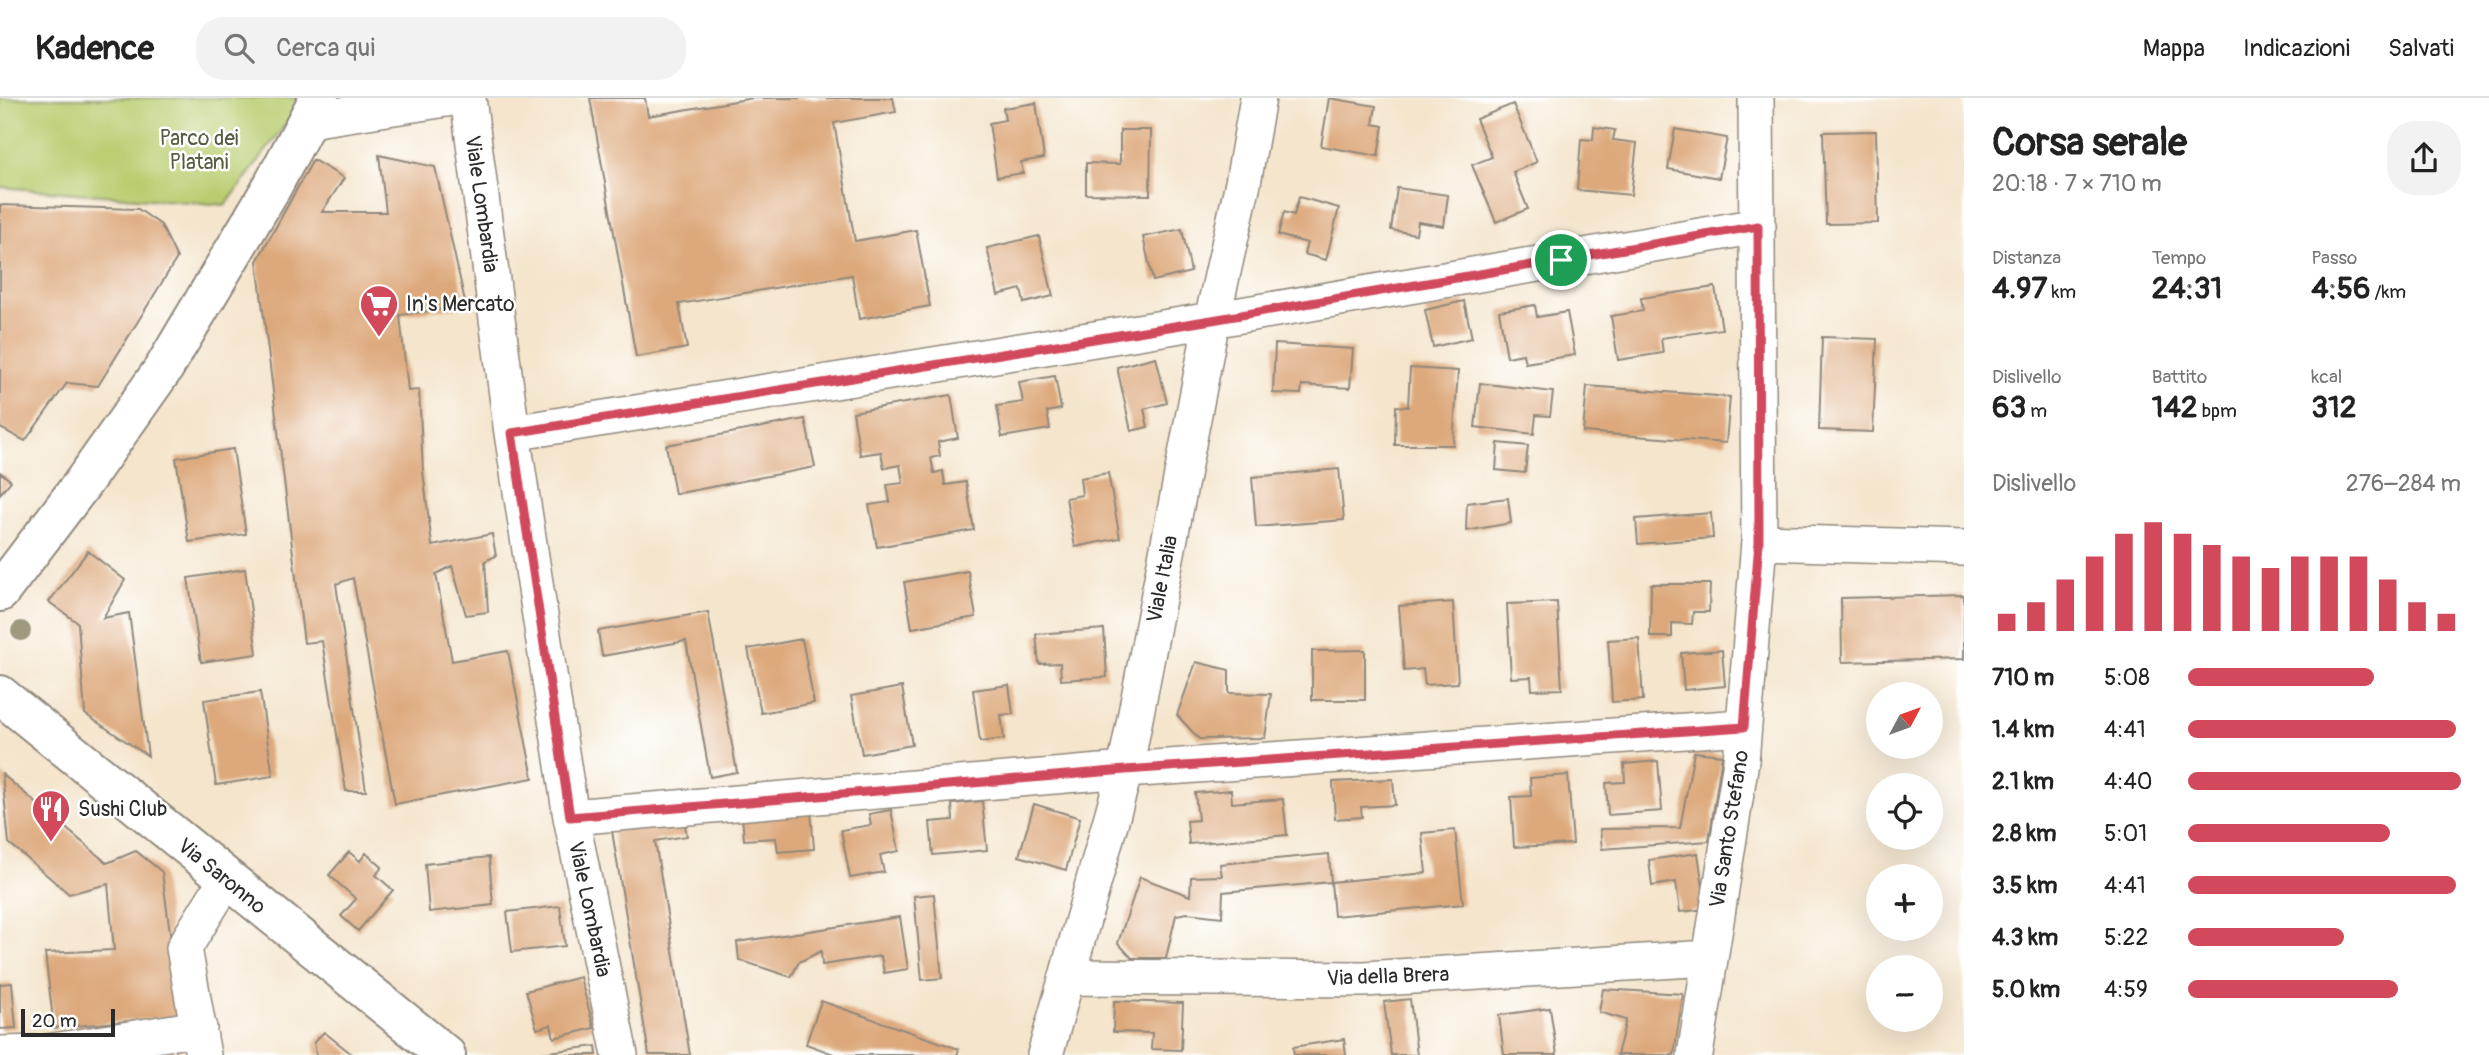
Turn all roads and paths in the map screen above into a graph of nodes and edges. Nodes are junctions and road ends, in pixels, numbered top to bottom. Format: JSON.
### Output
{"nodes":[{"id":1,"x":453,"y":98,"type":"edge"},
{"id":2,"x":468,"y":98,"type":"edge"},
{"id":3,"x":1258,"y":98,"type":"edge"},
{"id":4,"x":1756,"y":98,"type":"edge"},
{"id":5,"x":314,"y":109,"type":"edge"},
{"id":6,"x":1758,"y":226,"type":"junction"},
{"id":7,"x":1212,"y":320,"type":"junction"},
{"id":8,"x":512,"y":433,"type":"junction"},
{"id":9,"x":1759,"y":542,"type":"junction"},
{"id":10,"x":1964,"y":548,"type":"edge"},
{"id":11,"x":0,"y":592,"type":"edge"},
{"id":12,"x":0,"y":695,"type":"edge"},
{"id":13,"x":1744,"y":727,"type":"junction"},
{"id":14,"x":1125,"y":770,"type":"junction"},
{"id":15,"x":570,"y":817,"type":"junction"},
{"id":16,"x":226,"y":880,"type":"junction"},
{"id":17,"x":1709,"y":958,"type":"junction"},
{"id":18,"x":1067,"y":977,"type":"junction"},
{"id":19,"x":201,"y":1041,"type":"edge"},
{"id":20,"x":0,"y":1054,"type":"edge"},
{"id":21,"x":446,"y":1055,"type":"edge"},
{"id":22,"x":620,"y":1055,"type":"edge"},
{"id":23,"x":1045,"y":1055,"type":"edge"},
{"id":24,"x":1695,"y":1055,"type":"edge"}],
"edges":[{"from":1,"to":5,"type":"street"},
{"from":2,"to":8,"type":"street","name":"Viale Lombardia"},
{"from":3,"to":7,"type":"street","name":"Viale Italia"},
{"from":4,"to":6,"type":"street","name":"Via Santo Stefano"},
{"from":5,"to":11,"type":"main road"},
{"from":6,"to":7,"type":"street"},
{"from":6,"to":9,"type":"street","name":"Via Santo Stefano"},
{"from":7,"to":8,"type":"street"},
{"from":7,"to":14,"type":"street","name":"Viale Italia"},
{"from":8,"to":15,"type":"street","name":"Viale Lombardia"},
{"from":9,"to":10,"type":"street"},
{"from":9,"to":13,"type":"street","name":"Via Santo Stefano"},
{"from":12,"to":16,"type":"main road","name":"Via Saronno"},
{"from":13,"to":14,"type":"street"},
{"from":13,"to":17,"type":"street","name":"Via Santo Stefano"},
{"from":14,"to":15,"type":"street"},
{"from":14,"to":18,"type":"street","name":"Viale Italia"},
{"from":15,"to":22,"type":"street","name":"Viale Lombardia"},
{"from":16,"to":19,"type":"street"},
{"from":16,"to":21,"type":"main road","name":"Via Saronno"},
{"from":17,"to":18,"type":"street","name":"Via della Brera"},
{"from":17,"to":24,"type":"street","name":"Via Santo Stefano"},
{"from":18,"to":23,"type":"street","name":"Viale Italia"},
{"from":19,"to":20,"type":"street"}]}
